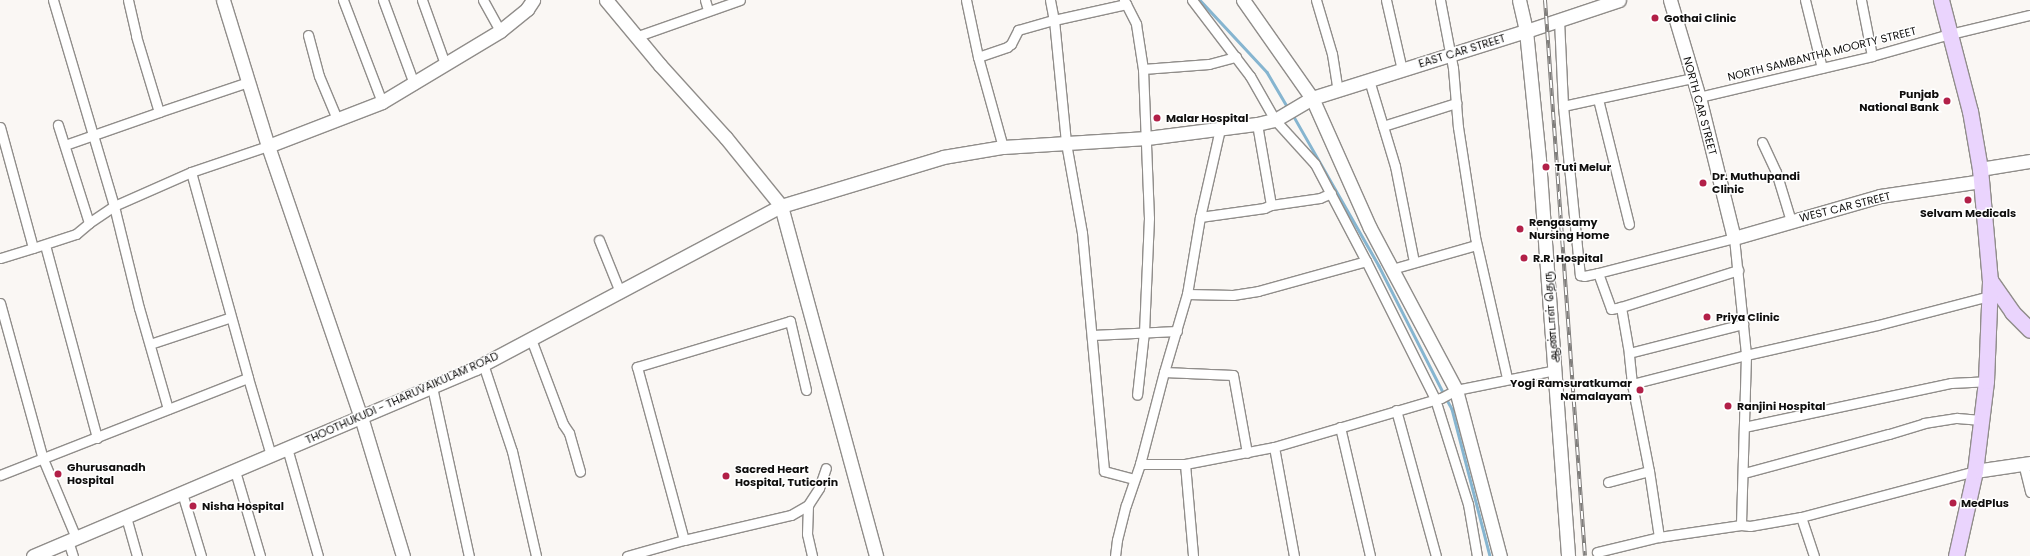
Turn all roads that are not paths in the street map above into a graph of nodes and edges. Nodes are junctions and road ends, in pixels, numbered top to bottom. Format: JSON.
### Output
{"nodes":[{"id":1,"x":53,"y":0,"type":"edge"},
{"id":2,"x":128,"y":0,"type":"edge"},
{"id":3,"x":223,"y":0,"type":"edge"},
{"id":4,"x":343,"y":0,"type":"edge"},
{"id":5,"x":383,"y":0,"type":"edge"},
{"id":6,"x":422,"y":0,"type":"edge"},
{"id":7,"x":484,"y":0,"type":"edge"},
{"id":8,"x":533,"y":0,"type":"edge"},
{"id":9,"x":606,"y":0,"type":"edge"},
{"id":10,"x":705,"y":0,"type":"edge"},
{"id":11,"x":740,"y":0,"type":"edge"},
{"id":12,"x":966,"y":0,"type":"edge"},
{"id":13,"x":1050,"y":0,"type":"edge"},
{"id":14,"x":1192,"y":0,"type":"edge"},
{"id":15,"x":1243,"y":0,"type":"edge"},
{"id":16,"x":1316,"y":0,"type":"edge"},
{"id":17,"x":1386,"y":0,"type":"edge"},
{"id":18,"x":1440,"y":0,"type":"edge"},
{"id":19,"x":1519,"y":0,"type":"edge"},
{"id":20,"x":1619,"y":0,"type":"edge"},
{"id":21,"x":1670,"y":0,"type":"edge"},
{"id":22,"x":1805,"y":0,"type":"edge"},
{"id":23,"x":1861,"y":0,"type":"edge"},
{"id":24,"x":1940,"y":0,"type":"edge"},
{"id":25,"x":1125,"y":2,"type":"edge"},
{"id":26,"x":1602,"y":3,"type":"edge"},
{"id":27,"x":708,"y":10,"type":"junction"},
{"id":28,"x":2030,"y":15,"type":"edge"},
{"id":29,"x":1054,"y":20,"type":"junction"},
{"id":30,"x":1559,"y":20,"type":"junction"},
{"id":31,"x":500,"y":31,"type":"junction"},
{"id":32,"x":1526,"y":31,"type":"junction"},
{"id":33,"x":1950,"y":34,"type":"junction"},
{"id":34,"x":308,"y":35,"type":"dead end"},
{"id":35,"x":638,"y":36,"type":"junction"},
{"id":36,"x":1450,"y":55,"type":"junction"},
{"id":37,"x":1872,"y":56,"type":"junction"},
{"id":38,"x":978,"y":57,"type":"junction"},
{"id":39,"x":1236,"y":57,"type":"junction"},
{"id":40,"x":445,"y":64,"type":"junction"},
{"id":41,"x":1144,"y":68,"type":"junction"},
{"id":42,"x":1822,"y":68,"type":"junction"},
{"id":43,"x":1402,"y":70,"type":"junction"},
{"id":44,"x":1693,"y":78,"type":"junction"},
{"id":45,"x":1368,"y":80,"type":"junction"},
{"id":46,"x":248,"y":82,"type":"junction"},
{"id":47,"x":414,"y":84,"type":"junction"},
{"id":48,"x":1338,"y":90,"type":"junction"},
{"id":49,"x":1698,"y":96,"type":"junction"},
{"id":50,"x":1309,"y":100,"type":"junction"},
{"id":51,"x":1598,"y":100,"type":"junction"},
{"id":52,"x":382,"y":102,"type":"junction"},
{"id":53,"x":1456,"y":103,"type":"junction"},
{"id":54,"x":1563,"y":106,"type":"junction"},
{"id":55,"x":159,"y":112,"type":"junction"},
{"id":56,"x":1278,"y":118,"type":"junction"},
{"id":57,"x":337,"y":119,"type":"junction"},
{"id":58,"x":1257,"y":124,"type":"junction"},
{"id":59,"x":58,"y":125,"type":"dead end"},
{"id":60,"x":1383,"y":126,"type":"junction"},
{"id":61,"x":0,"y":127,"type":"edge"},
{"id":62,"x":1220,"y":129,"type":"junction"},
{"id":63,"x":94,"y":136,"type":"junction"},
{"id":64,"x":1147,"y":138,"type":"junction"},
{"id":65,"x":1762,"y":142,"type":"dead end"},
{"id":66,"x":1066,"y":143,"type":"junction"},
{"id":67,"x":65,"y":145,"type":"junction"},
{"id":68,"x":268,"y":146,"type":"junction"},
{"id":69,"x":1003,"y":147,"type":"junction"},
{"id":70,"x":2030,"y":161,"type":"edge"},
{"id":71,"x":191,"y":172,"type":"junction"},
{"id":72,"x":1980,"y":175,"type":"junction"},
{"id":73,"x":1331,"y":193,"type":"junction"},
{"id":74,"x":1272,"y":205,"type":"junction"},
{"id":75,"x":114,"y":206,"type":"junction"},
{"id":76,"x":782,"y":206,"type":"junction"},
{"id":77,"x":1200,"y":217,"type":"junction"},
{"id":78,"x":1791,"y":221,"type":"junction"},
{"id":79,"x":89,"y":223,"type":"junction"},
{"id":80,"x":1629,"y":224,"type":"dead end"},
{"id":81,"x":1734,"y":238,"type":"junction"},
{"id":82,"x":599,"y":240,"type":"dead end"},
{"id":83,"x":45,"y":245,"type":"junction"},
{"id":84,"x":1476,"y":245,"type":"junction"},
{"id":85,"x":33,"y":248,"type":"junction"},
{"id":86,"x":0,"y":258,"type":"edge"},
{"id":87,"x":1366,"y":261,"type":"junction"},
{"id":88,"x":1414,"y":262,"type":"junction"},
{"id":89,"x":1392,"y":269,"type":"junction"},
{"id":90,"x":1738,"y":270,"type":"junction"},
{"id":91,"x":1598,"y":273,"type":"junction"},
{"id":92,"x":1990,"y":280,"type":"junction"},
{"id":93,"x":620,"y":292,"type":"junction"},
{"id":94,"x":1187,"y":294,"type":"junction"},
{"id":95,"x":1989,"y":296,"type":"junction"},
{"id":96,"x":0,"y":303,"type":"edge"},
{"id":97,"x":1622,"y":307,"type":"junction"},
{"id":98,"x":231,"y":317,"type":"junction"},
{"id":99,"x":1743,"y":324,"type":"junction"},
{"id":100,"x":2030,"y":330,"type":"edge"},
{"id":101,"x":1176,"y":331,"type":"junction"},
{"id":102,"x":1144,"y":332,"type":"junction"},
{"id":103,"x":1092,"y":335,"type":"junction"},
{"id":104,"x":531,"y":339,"type":"junction"},
{"id":105,"x":150,"y":344,"type":"junction"},
{"id":106,"x":1629,"y":353,"type":"junction"},
{"id":107,"x":1746,"y":355,"type":"junction"},
{"id":108,"x":483,"y":364,"type":"junction"},
{"id":109,"x":1555,"y":370,"type":"junction"},
{"id":110,"x":1164,"y":372,"type":"junction"},
{"id":111,"x":248,"y":378,"type":"junction"},
{"id":112,"x":1507,"y":378,"type":"junction"},
{"id":113,"x":1986,"y":381,"type":"junction"},
{"id":114,"x":1632,"y":384,"type":"junction"},
{"id":115,"x":432,"y":387,"type":"junction"},
{"id":116,"x":806,"y":390,"type":"dead end"},
{"id":117,"x":1453,"y":391,"type":"junction"},
{"id":118,"x":1136,"y":395,"type":"dead end"},
{"id":119,"x":1438,"y":399,"type":"junction"},
{"id":120,"x":168,"y":409,"type":"junction"},
{"id":121,"x":1396,"y":410,"type":"junction"},
{"id":122,"x":361,"y":417,"type":"junction"},
{"id":123,"x":1981,"y":420,"type":"junction"},
{"id":124,"x":1340,"y":427,"type":"junction"},
{"id":125,"x":1744,"y":427,"type":"junction"},
{"id":126,"x":97,"y":438,"type":"junction"},
{"id":127,"x":1274,"y":447,"type":"junction"},
{"id":128,"x":287,"y":448,"type":"junction"},
{"id":129,"x":1247,"y":453,"type":"junction"},
{"id":130,"x":271,"y":455,"type":"junction"},
{"id":131,"x":43,"y":459,"type":"junction"},
{"id":132,"x":2027,"y":463,"type":"edge"},
{"id":133,"x":1140,"y":464,"type":"junction"},
{"id":134,"x":1185,"y":464,"type":"junction"},
{"id":135,"x":826,"y":468,"type":"dead end"},
{"id":136,"x":1975,"y":470,"type":"junction"},
{"id":137,"x":235,"y":471,"type":"junction"},
{"id":138,"x":580,"y":471,"type":"dead end"},
{"id":139,"x":1649,"y":471,"type":"junction"},
{"id":140,"x":1744,"y":473,"type":"junction"},
{"id":141,"x":0,"y":475,"type":"edge"},
{"id":142,"x":1134,"y":479,"type":"junction"},
{"id":143,"x":1608,"y":482,"type":"dead end"},
{"id":144,"x":2030,"y":492,"type":"edge"},
{"id":145,"x":182,"y":493,"type":"junction"},
{"id":146,"x":808,"y":505,"type":"junction"},
{"id":147,"x":126,"y":517,"type":"junction"},
{"id":148,"x":1801,"y":517,"type":"junction"},
{"id":149,"x":1741,"y":525,"type":"junction"},
{"id":150,"x":1659,"y":537,"type":"junction"},
{"id":151,"x":72,"y":540,"type":"junction"},
{"id":152,"x":684,"y":540,"type":"junction"},
{"id":153,"x":1597,"y":552,"type":"dead end"},
{"id":154,"x":32,"y":556,"type":"edge"},
{"id":155,"x":73,"y":556,"type":"edge"},
{"id":156,"x":137,"y":556,"type":"edge"},
{"id":157,"x":201,"y":556,"type":"edge"},
{"id":158,"x":260,"y":556,"type":"edge"},
{"id":159,"x":318,"y":556,"type":"edge"},
{"id":160,"x":403,"y":556,"type":"edge"},
{"id":161,"x":468,"y":556,"type":"edge"},
{"id":162,"x":536,"y":556,"type":"edge"},
{"id":163,"x":627,"y":556,"type":"edge"},
{"id":164,"x":812,"y":556,"type":"edge"},
{"id":165,"x":876,"y":556,"type":"edge"},
{"id":166,"x":1115,"y":556,"type":"edge"},
{"id":167,"x":1193,"y":556,"type":"edge"},
{"id":168,"x":1294,"y":556,"type":"edge"},
{"id":169,"x":1370,"y":556,"type":"edge"},
{"id":170,"x":1436,"y":556,"type":"edge"},
{"id":171,"x":1477,"y":556,"type":"edge"},
{"id":172,"x":1500,"y":556,"type":"edge"},
{"id":173,"x":1568,"y":556,"type":"edge"},
{"id":174,"x":1814,"y":556,"type":"edge"},
{"id":175,"x":1956,"y":556,"type":"edge"}],
"edges":[{"from":1,"to":63,"type":"street"},
{"from":2,"to":55,"type":"street"},
{"from":3,"to":46,"type":"street"},
{"from":4,"to":52,"type":"street"},
{"from":5,"to":47,"type":"street"},
{"from":6,"to":40,"type":"street"},
{"from":7,"to":31,"type":"street"},
{"from":8,"to":31,"type":"street"},
{"from":9,"to":35,"type":"street"},
{"from":10,"to":27,"type":"street"},
{"from":11,"to":27,"type":"street"},
{"from":12,"to":38,"type":"street"},
{"from":13,"to":29,"type":"street"},
{"from":14,"to":39,"type":"street"},
{"from":15,"to":50,"type":"street"},
{"from":16,"to":48,"type":"street"},
{"from":17,"to":43,"type":"street"},
{"from":18,"to":36,"type":"street"},
{"from":19,"to":32,"type":"street","name":"ஆண்டாள் தெரு"},
{"from":20,"to":26,"type":"street","name":"EAST CAR STREET"},
{"from":21,"to":44,"type":"street","name":"NORTH CAR STREET"},
{"from":22,"to":42,"type":"street"},
{"from":23,"to":37,"type":"street"},
{"from":24,"to":33,"type":"main road"},
{"from":25,"to":29,"type":"street"},
{"from":25,"to":41,"type":"street"},
{"from":26,"to":30,"type":"street","name":"EAST CAR STREET"},
{"from":27,"to":35,"type":"street"},
{"from":28,"to":33,"type":"street","name":"NORTH SAMBANTHA MOORTY STREET"},
{"from":29,"to":38,"type":"street"},
{"from":29,"to":66,"type":"street"},
{"from":30,"to":32,"type":"street","name":"EAST CAR STREET"},
{"from":30,"to":54,"type":"street"},
{"from":31,"to":40,"type":"street"},
{"from":32,"to":36,"type":"street","name":"EAST CAR STREET"},
{"from":32,"to":109,"type":"street","name":"ஆண்டாள் தெரு"},
{"from":33,"to":37,"type":"street","name":"NORTH SAMBANTHA MOORTY STREET"},
{"from":33,"to":72,"type":"main road"},
{"from":34,"to":57,"type":"street"},
{"from":35,"to":76,"type":"street"},
{"from":36,"to":43,"type":"street","name":"EAST CAR STREET"},
{"from":36,"to":53,"type":"street"},
{"from":37,"to":42,"type":"street","name":"NORTH SAMBANTHA MOORTY STREET"},
{"from":38,"to":69,"type":"street"},
{"from":39,"to":41,"type":"street"},
{"from":39,"to":56,"type":"street"},
{"from":40,"to":47,"type":"street"},
{"from":41,"to":64,"type":"street"},
{"from":42,"to":49,"type":"street","name":"NORTH SAMBANTHA MOORTY STREET"},
{"from":43,"to":45,"type":"street","name":"EAST CAR STREET"},
{"from":44,"to":49,"type":"street","name":"NORTH CAR STREET"},
{"from":44,"to":51,"type":"street"},
{"from":45,"to":48,"type":"street","name":"EAST CAR STREET"},
{"from":45,"to":60,"type":"street"},
{"from":46,"to":55,"type":"street"},
{"from":46,"to":68,"type":"street"},
{"from":47,"to":52,"type":"street"},
{"from":48,"to":50,"type":"street","name":"EAST CAR STREET"},
{"from":49,"to":81,"type":"street","name":"NORTH CAR STREET"},
{"from":50,"to":56,"type":"street","name":"EAST CAR STREET"},
{"from":50,"to":89,"type":"street"},
{"from":51,"to":54,"type":"street"},
{"from":51,"to":80,"type":"street"},
{"from":52,"to":57,"type":"street"},
{"from":53,"to":60,"type":"street"},
{"from":53,"to":84,"type":"street"},
{"from":54,"to":91,"type":"street"},
{"from":55,"to":63,"type":"street"},
{"from":56,"to":58,"type":"street","name":"EAST CAR STREET"},
{"from":56,"to":73,"type":"street"},
{"from":57,"to":68,"type":"street"},
{"from":58,"to":62,"type":"street","name":"EAST CAR STREET"},
{"from":58,"to":74,"type":"street"},
{"from":59,"to":67,"type":"street"},
{"from":60,"to":88,"type":"street"},
{"from":61,"to":85,"type":"street"},
{"from":62,"to":64,"type":"street","name":"EAST CAR STREET"},
{"from":62,"to":77,"type":"street"},
{"from":63,"to":67,"type":"street"},
{"from":63,"to":75,"type":"street"},
{"from":64,"to":66,"type":"street","name":"EAST CAR STREET"},
{"from":64,"to":102,"type":"street"},
{"from":65,"to":78,"type":"street"},
{"from":66,"to":69,"type":"street","name":"THOOTHUKUDI - THARUVAIKULAM ROAD"},
{"from":66,"to":103,"type":"street"},
{"from":67,"to":79,"type":"street"},
{"from":68,"to":71,"type":"street"},
{"from":68,"to":122,"type":"street"},
{"from":69,"to":76,"type":"street","name":"THOOTHUKUDI - THARUVAIKULAM ROAD"},
{"from":70,"to":72,"type":"street","name":"WEST CAR STREET"},
{"from":71,"to":75,"type":"street"},
{"from":71,"to":98,"type":"street"},
{"from":72,"to":78,"type":"street","name":"WEST CAR STREET"},
{"from":72,"to":92,"type":"main road"},
{"from":73,"to":74,"type":"street"},
{"from":73,"to":87,"type":"street"},
{"from":74,"to":77,"type":"street"},
{"from":75,"to":79,"type":"street"},
{"from":75,"to":105,"type":"street"},
{"from":76,"to":93,"type":"street","name":"THOOTHUKUDI - THARUVAIKULAM ROAD"},
{"from":76,"to":165,"type":"street"},
{"from":77,"to":94,"type":"street"},
{"from":78,"to":81,"type":"street","name":"WEST CAR STREET"},
{"from":79,"to":83,"type":"street"},
{"from":81,"to":90,"type":"street","name":"NORTH CAR STREET"},
{"from":81,"to":91,"type":"street"},
{"from":82,"to":93,"type":"street"},
{"from":83,"to":85,"type":"street"},
{"from":83,"to":126,"type":"street"},
{"from":84,"to":88,"type":"street"},
{"from":84,"to":112,"type":"street"},
{"from":85,"to":86,"type":"street"},
{"from":87,"to":94,"type":"street"},
{"from":87,"to":119,"type":"street"},
{"from":88,"to":89,"type":"street"},
{"from":89,"to":117,"type":"street"},
{"from":90,"to":97,"type":"street"},
{"from":90,"to":99,"type":"street","name":"NORTH CAR STREET"},
{"from":91,"to":97,"type":"street"},
{"from":92,"to":95,"type":"main road"},
{"from":92,"to":100,"type":"main road"},
{"from":93,"to":104,"type":"street","name":"THOOTHUKUDI - THARUVAIKULAM ROAD"},
{"from":94,"to":101,"type":"street"},
{"from":95,"to":107,"type":"street"},
{"from":95,"to":113,"type":"main road"},
{"from":96,"to":131,"type":"street"},
{"from":97,"to":106,"type":"street"},
{"from":98,"to":105,"type":"street"},
{"from":98,"to":111,"type":"street"},
{"from":99,"to":106,"type":"street"},
{"from":99,"to":107,"type":"street","name":"NORTH CAR STREET"},
{"from":101,"to":102,"type":"street"},
{"from":101,"to":110,"type":"street"},
{"from":102,"to":103,"type":"street"},
{"from":102,"to":118,"type":"street"},
{"from":103,"to":142,"type":"street"},
{"from":104,"to":108,"type":"street","name":"THOOTHUKUDI - THARUVAIKULAM ROAD"},
{"from":104,"to":138,"type":"street"},
{"from":105,"to":120,"type":"street"},
{"from":106,"to":114,"type":"street"},
{"from":107,"to":114,"type":"street"},
{"from":107,"to":125,"type":"street","name":"NORTH CAR STREET"},
{"from":108,"to":115,"type":"street","name":"THOOTHUKUDI - THARUVAIKULAM ROAD"},
{"from":108,"to":162,"type":"street"},
{"from":109,"to":112,"type":"street"},
{"from":109,"to":173,"type":"street","name":"ஆண்டாள் தெரு"},
{"from":110,"to":129,"type":"street"},
{"from":110,"to":133,"type":"street"},
{"from":111,"to":120,"type":"street"},
{"from":111,"to":130,"type":"street"},
{"from":112,"to":117,"type":"street"},
{"from":113,"to":123,"type":"main road"},
{"from":113,"to":125,"type":"street"},
{"from":114,"to":139,"type":"street"},
{"from":115,"to":122,"type":"street","name":"THOOTHUKUDI - THARUVAIKULAM ROAD"},
{"from":115,"to":161,"type":"street"},
{"from":116,"to":152,"type":"street"},
{"from":117,"to":119,"type":"street"},
{"from":117,"to":172,"type":"street"},
{"from":119,"to":121,"type":"street"},
{"from":119,"to":171,"type":"street"},
{"from":120,"to":126,"type":"street"},
{"from":121,"to":124,"type":"street"},
{"from":121,"to":170,"type":"street"},
{"from":122,"to":128,"type":"street","name":"THOOTHUKUDI - THARUVAIKULAM ROAD"},
{"from":122,"to":160,"type":"street"},
{"from":123,"to":136,"type":"main road"},
{"from":123,"to":140,"type":"street"},
{"from":124,"to":127,"type":"street"},
{"from":124,"to":169,"type":"street"},
{"from":125,"to":140,"type":"street","name":"NORTH CAR STREET"},
{"from":126,"to":131,"type":"street"},
{"from":127,"to":129,"type":"street"},
{"from":127,"to":168,"type":"street"},
{"from":128,"to":130,"type":"street","name":"THOOTHUKUDI - THARUVAIKULAM ROAD"},
{"from":128,"to":159,"type":"street"},
{"from":129,"to":134,"type":"street"},
{"from":130,"to":137,"type":"street","name":"THOOTHUKUDI - THARUVAIKULAM ROAD"},
{"from":131,"to":141,"type":"street"},
{"from":131,"to":151,"type":"street"},
{"from":132,"to":136,"type":"street"},
{"from":132,"to":144,"type":"street"},
{"from":133,"to":134,"type":"street"},
{"from":133,"to":142,"type":"street"},
{"from":134,"to":167,"type":"street"},
{"from":135,"to":146,"type":"street"},
{"from":136,"to":148,"type":"street"},
{"from":136,"to":175,"type":"main road"},
{"from":137,"to":145,"type":"street","name":"THOOTHUKUDI - THARUVAIKULAM ROAD"},
{"from":137,"to":158,"type":"street"},
{"from":139,"to":143,"type":"street"},
{"from":139,"to":150,"type":"street"},
{"from":140,"to":149,"type":"street","name":"NORTH CAR STREET"},
{"from":142,"to":166,"type":"street"},
{"from":145,"to":147,"type":"street","name":"THOOTHUKUDI - THARUVAIKULAM ROAD"},
{"from":145,"to":157,"type":"street"},
{"from":146,"to":152,"type":"street"},
{"from":146,"to":164,"type":"street"},
{"from":147,"to":151,"type":"street","name":"THOOTHUKUDI - THARUVAIKULAM ROAD"},
{"from":147,"to":156,"type":"street"},
{"from":148,"to":149,"type":"street"},
{"from":148,"to":174,"type":"street"},
{"from":149,"to":150,"type":"street"},
{"from":150,"to":153,"type":"street"},
{"from":151,"to":154,"type":"street","name":"THOOTHUKUDI - THARUVAIKULAM ROAD"},
{"from":151,"to":155,"type":"street"},
{"from":152,"to":163,"type":"street"}]}
